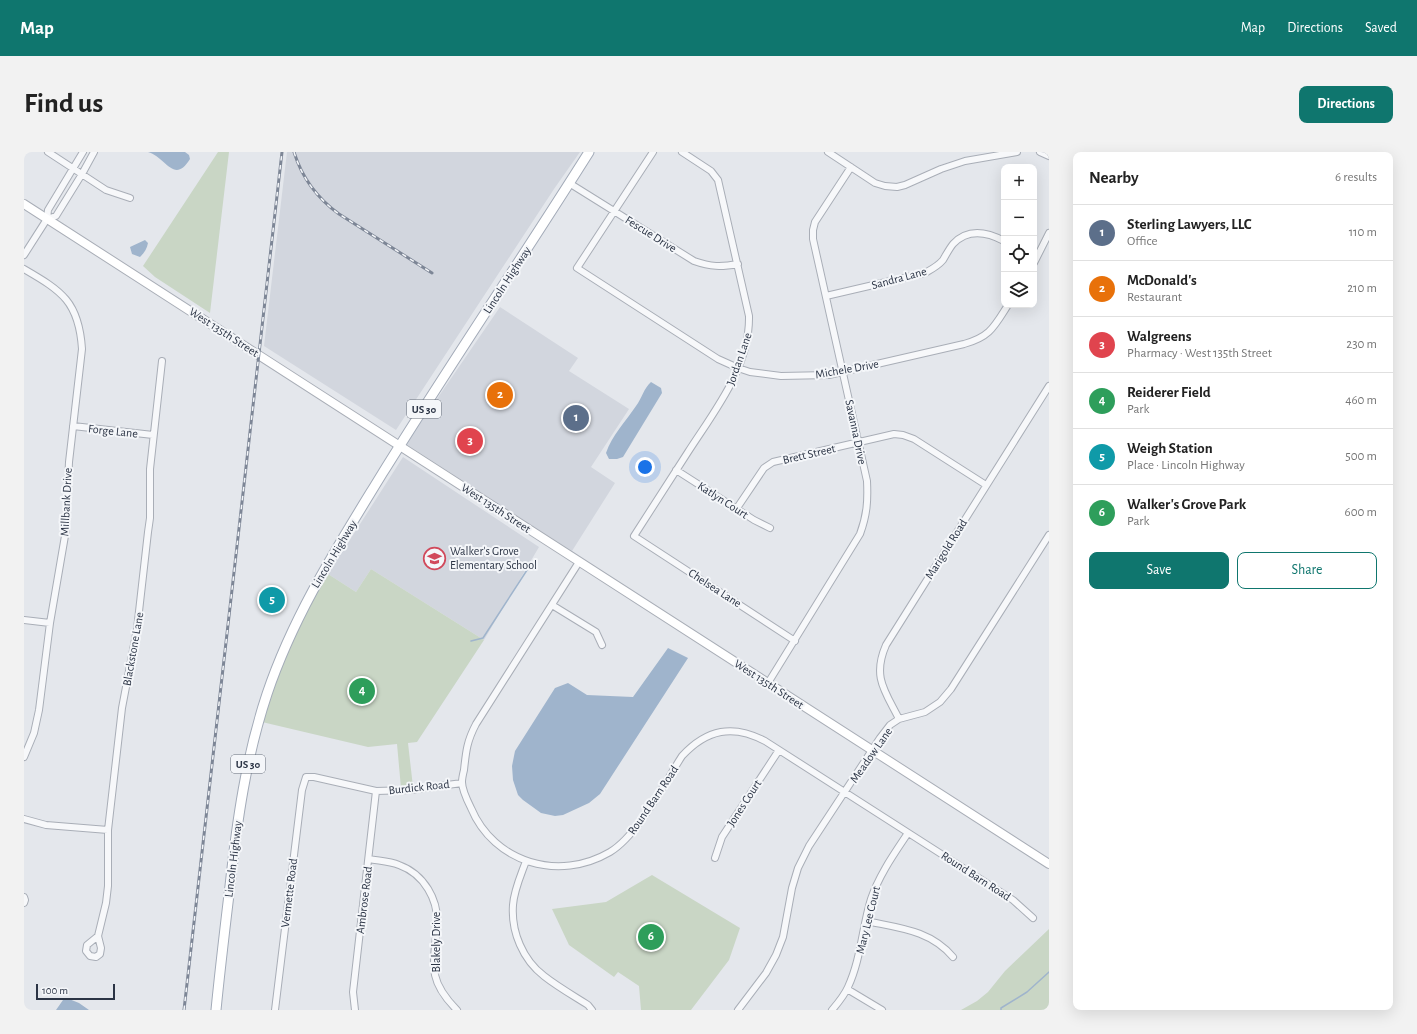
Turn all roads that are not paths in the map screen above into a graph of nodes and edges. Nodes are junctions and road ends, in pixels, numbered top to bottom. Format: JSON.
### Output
{"nodes":[{"id":1,"x":48,"y":152,"type":"edge"},
{"id":2,"x":83,"y":152,"type":"edge"},
{"id":3,"x":94,"y":152,"type":"edge"},
{"id":4,"x":588,"y":152,"type":"edge"},
{"id":5,"x":653,"y":152,"type":"edge"},
{"id":6,"x":682,"y":152,"type":"edge"},
{"id":7,"x":828,"y":152,"type":"edge"},
{"id":8,"x":1017,"y":152,"type":"edge"},
{"id":9,"x":1040,"y":152,"type":"edge"},
{"id":10,"x":992,"y":154,"type":"edge"},
{"id":11,"x":1049,"y":156,"type":"edge"},
{"id":12,"x":851,"y":167,"type":"junction"},
{"id":13,"x":74,"y":169,"type":"junction"},
{"id":14,"x":82,"y":174,"type":"junction"},
{"id":15,"x":569,"y":183,"type":"junction"},
{"id":16,"x":130,"y":198,"type":"dead end"},
{"id":17,"x":24,"y":204,"type":"edge"},
{"id":18,"x":615,"y":212,"type":"junction"},
{"id":19,"x":47,"y":219,"type":"junction"},
{"id":20,"x":1049,"y":233,"type":"edge"},
{"id":21,"x":1001,"y":240,"type":"edge"},
{"id":22,"x":24,"y":255,"type":"edge"},
{"id":23,"x":1037,"y":256,"type":"edge"},
{"id":24,"x":738,"y":264,"type":"junction"},
{"id":25,"x":24,"y":269,"type":"edge"},
{"id":26,"x":826,"y":296,"type":"junction"},
{"id":27,"x":1006,"y":308,"type":"edge"},
{"id":28,"x":162,"y":361,"type":"dead end"},
{"id":29,"x":738,"y":368,"type":"junction"},
{"id":30,"x":843,"y":372,"type":"junction"},
{"id":31,"x":1049,"y":386,"type":"edge"},
{"id":32,"x":73,"y":426,"type":"junction"},
{"id":33,"x":153,"y":435,"type":"junction"},
{"id":34,"x":859,"y":442,"type":"junction"},
{"id":35,"x":400,"y":446,"type":"junction"},
{"id":36,"x":676,"y":470,"type":"junction"},
{"id":37,"x":986,"y":485,"type":"junction"},
{"id":38,"x":737,"y":508,"type":"junction"},
{"id":39,"x":770,"y":528,"type":"dead end"},
{"id":40,"x":1049,"y":535,"type":"edge"},
{"id":41,"x":634,"y":536,"type":"joint"},
{"id":42,"x":579,"y":562,"type":"junction"},
{"id":43,"x":552,"y":605,"type":"junction"},
{"id":44,"x":24,"y":620,"type":"edge"},
{"id":45,"x":50,"y":623,"type":"junction"},
{"id":46,"x":795,"y":641,"type":"junction"},
{"id":47,"x":602,"y":645,"type":"dead end"},
{"id":48,"x":768,"y":683,"type":"junction"},
{"id":49,"x":899,"y":719,"type":"junction"},
{"id":50,"x":779,"y":750,"type":"junction"},
{"id":51,"x":872,"y":750,"type":"junction"},
{"id":52,"x":24,"y":757,"type":"edge"},
{"id":53,"x":306,"y":777,"type":"joint"},
{"id":54,"x":462,"y":783,"type":"junction"},
{"id":55,"x":376,"y":791,"type":"junction"},
{"id":56,"x":845,"y":793,"type":"junction"},
{"id":57,"x":24,"y":819,"type":"edge"},
{"id":58,"x":108,"y":830,"type":"junction"},
{"id":59,"x":908,"y":833,"type":"junction"},
{"id":60,"x":715,"y":858,"type":"dead end"},
{"id":61,"x":369,"y":859,"type":"junction"},
{"id":62,"x":526,"y":861,"type":"junction"},
{"id":63,"x":1049,"y":864,"type":"edge"},
{"id":64,"x":24,"y":897,"type":"edge"},
{"id":65,"x":24,"y":903,"type":"edge"},
{"id":66,"x":1032,"y":918,"type":"dead end"},
{"id":67,"x":866,"y":921,"type":"junction"},
{"id":68,"x":98,"y":936,"type":"dead end"},
{"id":69,"x":953,"y":957,"type":"dead end"},
{"id":70,"x":847,"y":989,"type":"junction"},
{"id":71,"x":216,"y":1010,"type":"edge"},
{"id":72,"x":275,"y":1010,"type":"edge"},
{"id":73,"x":355,"y":1010,"type":"edge"},
{"id":74,"x":457,"y":1010,"type":"edge"},
{"id":75,"x":592,"y":1010,"type":"edge"},
{"id":76,"x":738,"y":1010,"type":"edge"},
{"id":77,"x":832,"y":1010,"type":"edge"},
{"id":78,"x":882,"y":1010,"type":"edge"}],
"edges":[{"from":1,"to":13,"type":"street"},
{"from":2,"to":13,"type":"street"},
{"from":3,"to":14,"type":"street"},
{"from":4,"to":15,"type":"main road","name":"Lincoln Highway","number":"US 30"},
{"from":5,"to":18,"type":"street"},
{"from":6,"to":24,"type":"street","name":"Jordan Lane"},
{"from":7,"to":12,"type":"street"},
{"from":8,"to":10,"type":"street"},
{"from":9,"to":11,"type":"street"},
{"from":10,"to":12,"type":"street"},
{"from":12,"to":26,"type":"street","name":"Savanna Drive"},
{"from":13,"to":14,"type":"street"},
{"from":13,"to":19,"type":"street"},
{"from":14,"to":16,"type":"street"},
{"from":14,"to":19,"type":"street"},
{"from":15,"to":18,"type":"street","name":"Fescue Drive"},
{"from":15,"to":35,"type":"main road","name":"Lincoln Highway","number":"US 30"},
{"from":17,"to":19,"type":"street","name":"West 135th Street"},
{"from":18,"to":24,"type":"street","name":"Fescue Drive"},
{"from":18,"to":29,"type":"street","name":"Michele Drive"},
{"from":19,"to":22,"type":"street"},
{"from":19,"to":35,"type":"street","name":"West 135th Street"},
{"from":20,"to":23,"type":"street"},
{"from":21,"to":26,"type":"street","name":"Sandra Lane"},
{"from":24,"to":29,"type":"street","name":"Jordan Lane"},
{"from":25,"to":32,"type":"street","name":"Millbank Drive"},
{"from":26,"to":30,"type":"street","name":"Savanna Drive"},
{"from":27,"to":30,"type":"street","name":"Michele Drive"},
{"from":28,"to":33,"type":"street","name":"Blackstone Lane"},
{"from":29,"to":30,"type":"street","name":"Michele Drive"},
{"from":29,"to":36,"type":"street","name":"Jordan Lane"},
{"from":30,"to":34,"type":"street","name":"Savanna Drive"},
{"from":31,"to":37,"type":"street","name":"Marigold Road"},
{"from":32,"to":33,"type":"street","name":"Forge Lane"},
{"from":32,"to":45,"type":"street","name":"Millbank Drive"},
{"from":33,"to":58,"type":"street","name":"Blackstone Lane"},
{"from":34,"to":37,"type":"street","name":"Brett Street"},
{"from":34,"to":38,"type":"street","name":"Brett Street"},
{"from":34,"to":46,"type":"street","name":"Savanna Drive"},
{"from":35,"to":42,"type":"street","name":"West 135th Street"},
{"from":35,"to":71,"type":"main road","name":"Lincoln Highway","number":"US 30"},
{"from":36,"to":38,"type":"street","name":"Katlyn Court"},
{"from":36,"to":41,"type":"street","name":"Jordan Lane"},
{"from":37,"to":49,"type":"street","name":"Marigold Road"},
{"from":38,"to":39,"type":"street","name":"Katlyn Court"},
{"from":40,"to":49,"type":"street","name":"Meadow Lane"},
{"from":41,"to":46,"type":"street","name":"Chelsea Lane"},
{"from":42,"to":43,"type":"street","name":"Round Barn Road"},
{"from":42,"to":48,"type":"street","name":"West 135th Street"},
{"from":43,"to":47,"type":"street"},
{"from":43,"to":54,"type":"street","name":"Round Barn Road"},
{"from":44,"to":45,"type":"street"},
{"from":45,"to":52,"type":"street","name":"Millbank Drive"},
{"from":46,"to":48,"type":"street","name":"Savanna Drive"},
{"from":48,"to":51,"type":"street","name":"West 135th Street"},
{"from":49,"to":51,"type":"street","name":"Meadow Lane"},
{"from":50,"to":56,"type":"street","name":"Round Barn Road"},
{"from":50,"to":60,"type":"street","name":"Jones Court"},
{"from":50,"to":62,"type":"street","name":"Round Barn Road"},
{"from":51,"to":56,"type":"street","name":"Meadow Lane"},
{"from":51,"to":63,"type":"street","name":"West 135th Street"},
{"from":53,"to":55,"type":"street","name":"Burdick Road"},
{"from":53,"to":72,"type":"street","name":"Vermette Road"},
{"from":54,"to":55,"type":"street","name":"Burdick Road"},
{"from":54,"to":62,"type":"street","name":"Round Barn Road"},
{"from":55,"to":61,"type":"street","name":"Ambrose Road"},
{"from":56,"to":59,"type":"street","name":"Round Barn Road"},
{"from":56,"to":76,"type":"street","name":"Meadow Lane"},
{"from":57,"to":58,"type":"street"},
{"from":58,"to":68,"type":"street","name":"Blackstone Lane"},
{"from":59,"to":66,"type":"street","name":"Round Barn Road"},
{"from":59,"to":67,"type":"street","name":"Mary Lee Court"},
{"from":61,"to":73,"type":"street","name":"Ambrose Road"},
{"from":61,"to":74,"type":"street","name":"Blakely Drive"},
{"from":62,"to":75,"type":"street"},
{"from":64,"to":65,"type":"street"},
{"from":67,"to":69,"type":"street"},
{"from":67,"to":70,"type":"street","name":"Mary Lee Court"},
{"from":70,"to":77,"type":"street","name":"Mary Lee Court"},
{"from":70,"to":78,"type":"street"}]}
